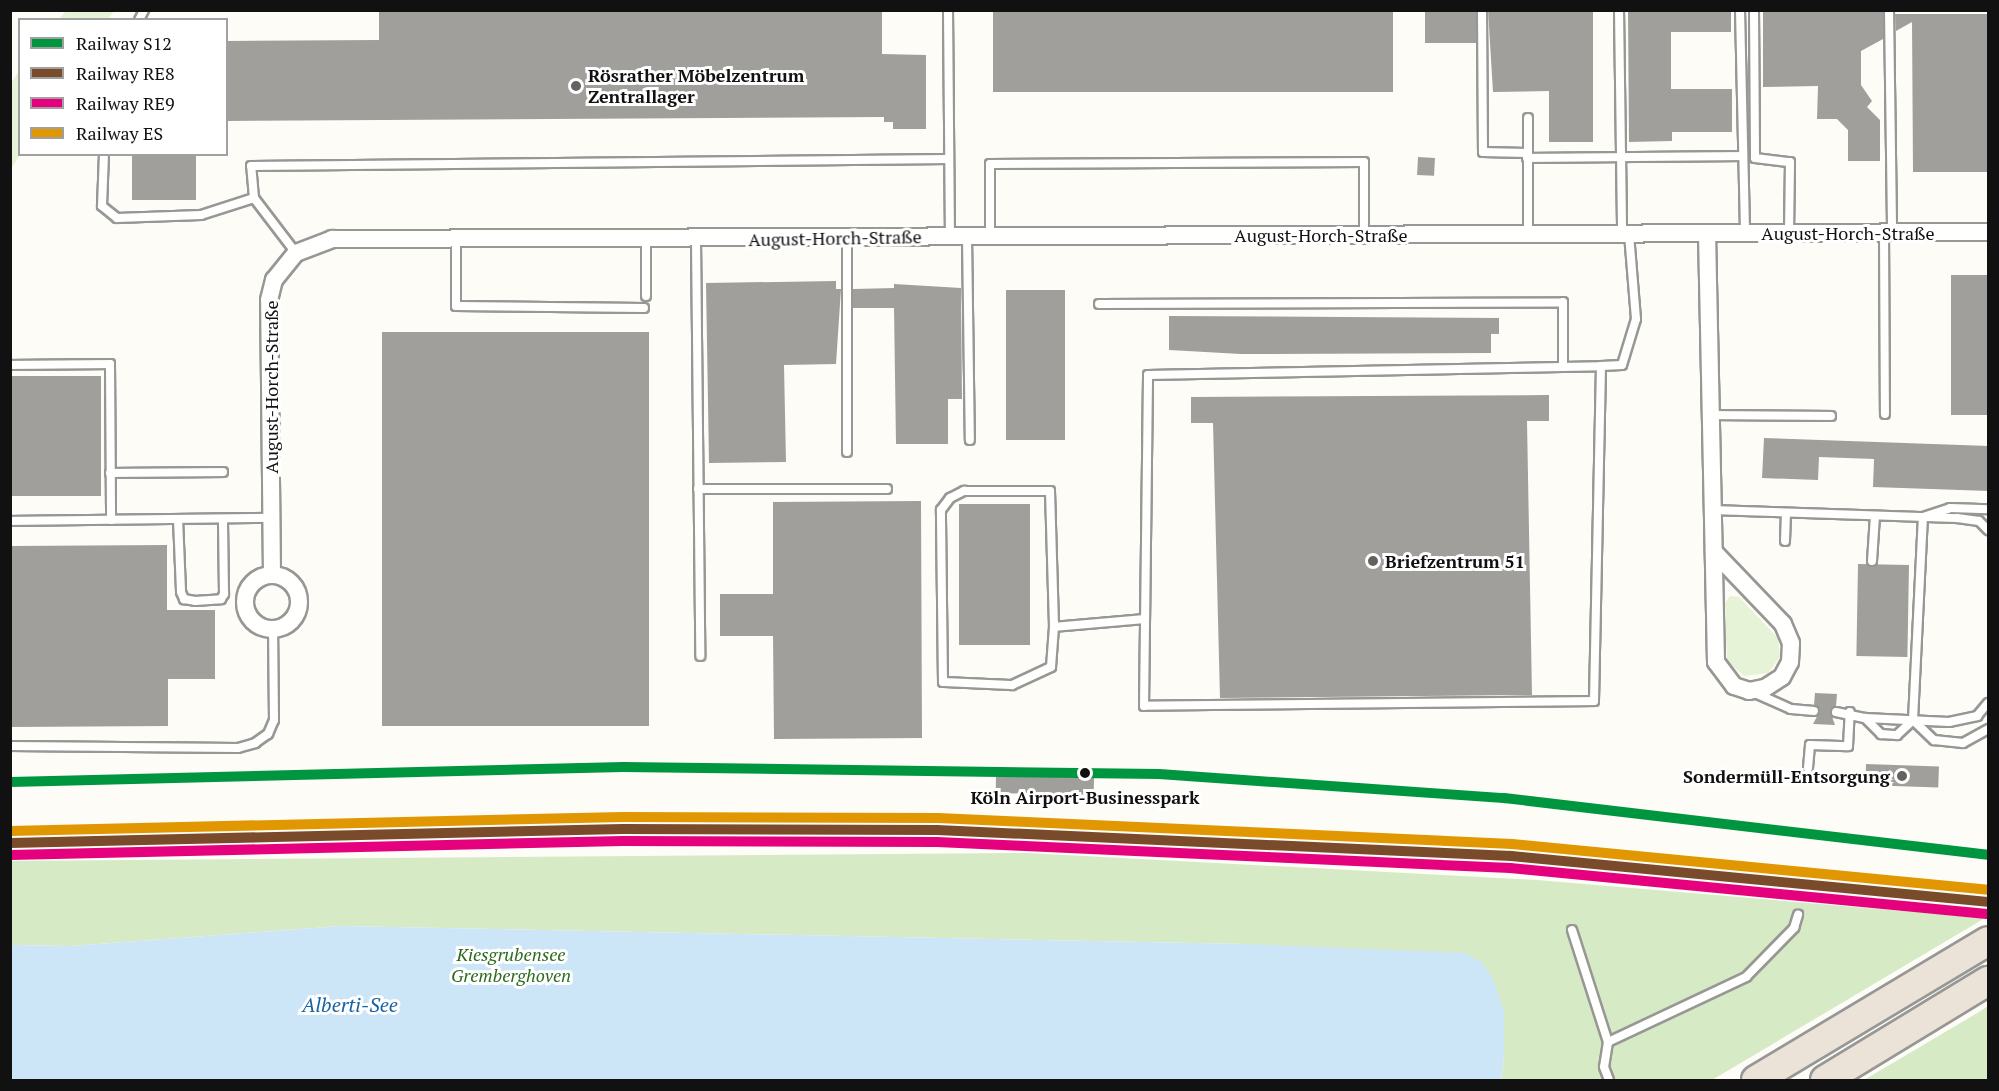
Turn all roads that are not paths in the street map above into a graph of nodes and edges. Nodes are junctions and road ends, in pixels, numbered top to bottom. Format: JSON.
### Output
{"nodes":[{"id":1,"x":948,"y":10,"type":"edge"},
{"id":2,"x":1482,"y":10,"type":"edge"},
{"id":3,"x":1619,"y":10,"type":"edge"},
{"id":4,"x":1740,"y":10,"type":"edge"},
{"id":5,"x":1754,"y":10,"type":"edge"},
{"id":6,"x":1889,"y":10,"type":"edge"},
{"id":7,"x":1527,"y":118,"type":"dead end"},
{"id":8,"x":104,"y":156,"type":"edge"},
{"id":9,"x":1527,"y":156,"type":"junction"},
{"id":10,"x":1742,"y":156,"type":"junction"},
{"id":11,"x":1621,"y":158,"type":"junction"},
{"id":12,"x":949,"y":159,"type":"junction"},
{"id":13,"x":254,"y":198,"type":"junction"},
{"id":14,"x":1989,"y":232,"type":"edge"},
{"id":15,"x":1707,"y":233,"type":"junction"},
{"id":16,"x":1888,"y":233,"type":"junction"},
{"id":17,"x":1625,"y":234,"type":"junction"},
{"id":18,"x":1745,"y":234,"type":"junction"},
{"id":19,"x":1790,"y":234,"type":"junction"},
{"id":20,"x":1364,"y":235,"type":"junction"},
{"id":21,"x":958,"y":236,"type":"junction"},
{"id":22,"x":990,"y":236,"type":"junction"},
{"id":23,"x":1528,"y":236,"type":"junction"},
{"id":24,"x":847,"y":237,"type":"junction"},
{"id":25,"x":456,"y":239,"type":"junction"},
{"id":26,"x":646,"y":240,"type":"junction"},
{"id":27,"x":696,"y":240,"type":"junction"},
{"id":28,"x":296,"y":253,"type":"junction"},
{"id":29,"x":646,"y":296,"type":"dead end"},
{"id":30,"x":1099,"y":304,"type":"dead end"},
{"id":31,"x":644,"y":308,"type":"dead end"},
{"id":32,"x":10,"y":365,"type":"edge"},
{"id":33,"x":1601,"y":366,"type":"junction"},
{"id":34,"x":1563,"y":367,"type":"junction"},
{"id":35,"x":1885,"y":414,"type":"dead end"},
{"id":36,"x":1710,"y":415,"type":"junction"},
{"id":37,"x":1831,"y":416,"type":"dead end"},
{"id":38,"x":970,"y":440,"type":"dead end"},
{"id":39,"x":847,"y":452,"type":"dead end"},
{"id":40,"x":223,"y":472,"type":"dead end"},
{"id":41,"x":110,"y":473,"type":"junction"},
{"id":42,"x":698,"y":489,"type":"junction"},
{"id":43,"x":887,"y":489,"type":"dead end"},
{"id":44,"x":1989,"y":509,"type":"edge"},
{"id":45,"x":1712,"y":510,"type":"junction"},
{"id":46,"x":1786,"y":513,"type":"junction"},
{"id":47,"x":1875,"y":516,"type":"junction"},
{"id":48,"x":1923,"y":517,"type":"junction"},
{"id":49,"x":271,"y":518,"type":"junction"},
{"id":50,"x":178,"y":519,"type":"junction"},
{"id":51,"x":223,"y":519,"type":"junction"},
{"id":52,"x":111,"y":520,"type":"junction"},
{"id":53,"x":10,"y":521,"type":"edge"},
{"id":54,"x":1989,"y":530,"type":"edge"},
{"id":55,"x":1785,"y":541,"type":"dead end"},
{"id":56,"x":1714,"y":552,"type":"junction"},
{"id":57,"x":1872,"y":561,"type":"dead end"},
{"id":58,"x":272,"y":575,"type":"junction"},
{"id":59,"x":1144,"y":619,"type":"junction"},
{"id":60,"x":1054,"y":627,"type":"junction"},
{"id":61,"x":273,"y":630,"type":"junction"},
{"id":62,"x":700,"y":656,"type":"dead end"},
{"id":63,"x":1749,"y":691,"type":"junction"},
{"id":64,"x":1989,"y":703,"type":"edge"},
{"id":65,"x":1814,"y":711,"type":"dead end"},
{"id":66,"x":1836,"y":712,"type":"dead end"},
{"id":67,"x":1850,"y":712,"type":"junction"},
{"id":68,"x":1865,"y":718,"type":"junction"},
{"id":69,"x":1913,"y":720,"type":"junction"},
{"id":70,"x":1989,"y":729,"type":"edge"},
{"id":71,"x":10,"y":746,"type":"edge"},
{"id":72,"x":1808,"y":768,"type":"dead end"},
{"id":73,"x":1798,"y":915,"type":"dead end"},
{"id":74,"x":1572,"y":930,"type":"dead end"},
{"id":75,"x":1989,"y":941,"type":"edge"},
{"id":76,"x":1989,"y":981,"type":"edge"},
{"id":77,"x":1608,"y":1042,"type":"junction"},
{"id":78,"x":1609,"y":1080,"type":"edge"},
{"id":79,"x":1756,"y":1080,"type":"edge"},
{"id":80,"x":1825,"y":1080,"type":"edge"}],
"edges":[{"from":1,"to":12,"type":"lane"},
{"from":2,"to":9,"type":"lane"},
{"from":3,"to":11,"type":"lane"},
{"from":4,"to":10,"type":"lane"},
{"from":5,"to":19,"type":"lane"},
{"from":6,"to":16,"type":"lane"},
{"from":7,"to":9,"type":"lane"},
{"from":8,"to":13,"type":"lane"},
{"from":9,"to":11,"type":"lane"},
{"from":9,"to":23,"type":"lane"},
{"from":10,"to":11,"type":"lane"},
{"from":10,"to":18,"type":"lane"},
{"from":11,"to":17,"type":"lane"},
{"from":12,"to":13,"type":"lane"},
{"from":12,"to":21,"type":"lane"},
{"from":13,"to":28,"type":"lane"},
{"from":14,"to":16,"type":"street","name":"August-Horch-Straße"},
{"from":15,"to":17,"type":"street","name":"August-Horch-Straße"},
{"from":15,"to":18,"type":"street","name":"August-Horch-Straße"},
{"from":15,"to":36,"type":"street"},
{"from":16,"to":19,"type":"street","name":"August-Horch-Straße"},
{"from":16,"to":35,"type":"lane"},
{"from":17,"to":23,"type":"street","name":"August-Horch-Straße"},
{"from":17,"to":33,"type":"lane"},
{"from":18,"to":19,"type":"street","name":"August-Horch-Straße"},
{"from":20,"to":22,"type":"street","name":"August-Horch-Straße"},
{"from":20,"to":22,"type":"lane"},
{"from":20,"to":23,"type":"street","name":"August-Horch-Straße"},
{"from":21,"to":22,"type":"street","name":"August-Horch-Straße"},
{"from":21,"to":24,"type":"street","name":"August-Horch-Straße"},
{"from":21,"to":38,"type":"lane"},
{"from":24,"to":27,"type":"street","name":"August-Horch-Straße"},
{"from":24,"to":39,"type":"lane"},
{"from":25,"to":26,"type":"street","name":"August-Horch-Straße"},
{"from":25,"to":28,"type":"street","name":"August-Horch-Straße"},
{"from":25,"to":31,"type":"lane"},
{"from":26,"to":27,"type":"street","name":"August-Horch-Straße"},
{"from":26,"to":29,"type":"lane"},
{"from":27,"to":42,"type":"lane"},
{"from":28,"to":49,"type":"street","name":"August-Horch-Straße"},
{"from":30,"to":34,"type":"lane"},
{"from":32,"to":41,"type":"lane"},
{"from":33,"to":34,"type":"lane"},
{"from":33,"to":59,"type":"lane"},
{"from":34,"to":59,"type":"lane"},
{"from":36,"to":37,"type":"lane"},
{"from":36,"to":45,"type":"street"},
{"from":40,"to":41,"type":"lane"},
{"from":41,"to":52,"type":"lane"},
{"from":42,"to":43,"type":"lane"},
{"from":42,"to":62,"type":"lane"},
{"from":44,"to":48,"type":"lane"},
{"from":45,"to":46,"type":"lane"},
{"from":45,"to":56,"type":"street"},
{"from":46,"to":47,"type":"lane"},
{"from":46,"to":55,"type":"lane"},
{"from":47,"to":48,"type":"lane"},
{"from":47,"to":57,"type":"lane"},
{"from":48,"to":54,"type":"lane"},
{"from":48,"to":69,"type":"lane"},
{"from":49,"to":51,"type":"lane"},
{"from":49,"to":58,"type":"street","name":"August-Horch-Straße"},
{"from":50,"to":51,"type":"lane"},
{"from":50,"to":51,"type":"lane"},
{"from":50,"to":52,"type":"lane"},
{"from":52,"to":53,"type":"lane"},
{"from":56,"to":63,"type":"street"},
{"from":56,"to":63,"type":"street"},
{"from":58,"to":61,"type":"street"},
{"from":58,"to":61,"type":"street"},
{"from":59,"to":60,"type":"lane"},
{"from":60,"to":60,"type":"lane"},
{"from":61,"to":71,"type":"lane"},
{"from":63,"to":65,"type":"lane"},
{"from":64,"to":69,"type":"lane"},
{"from":66,"to":67,"type":"lane"},
{"from":67,"to":68,"type":"lane"},
{"from":67,"to":72,"type":"lane"},
{"from":68,"to":69,"type":"lane"},
{"from":68,"to":69,"type":"lane"},
{"from":69,"to":70,"type":"lane"},
{"from":73,"to":77,"type":"lane"},
{"from":74,"to":77,"type":"lane"},
{"from":75,"to":79,"type":"highway"},
{"from":76,"to":80,"type":"highway"},
{"from":77,"to":78,"type":"lane"}]}
